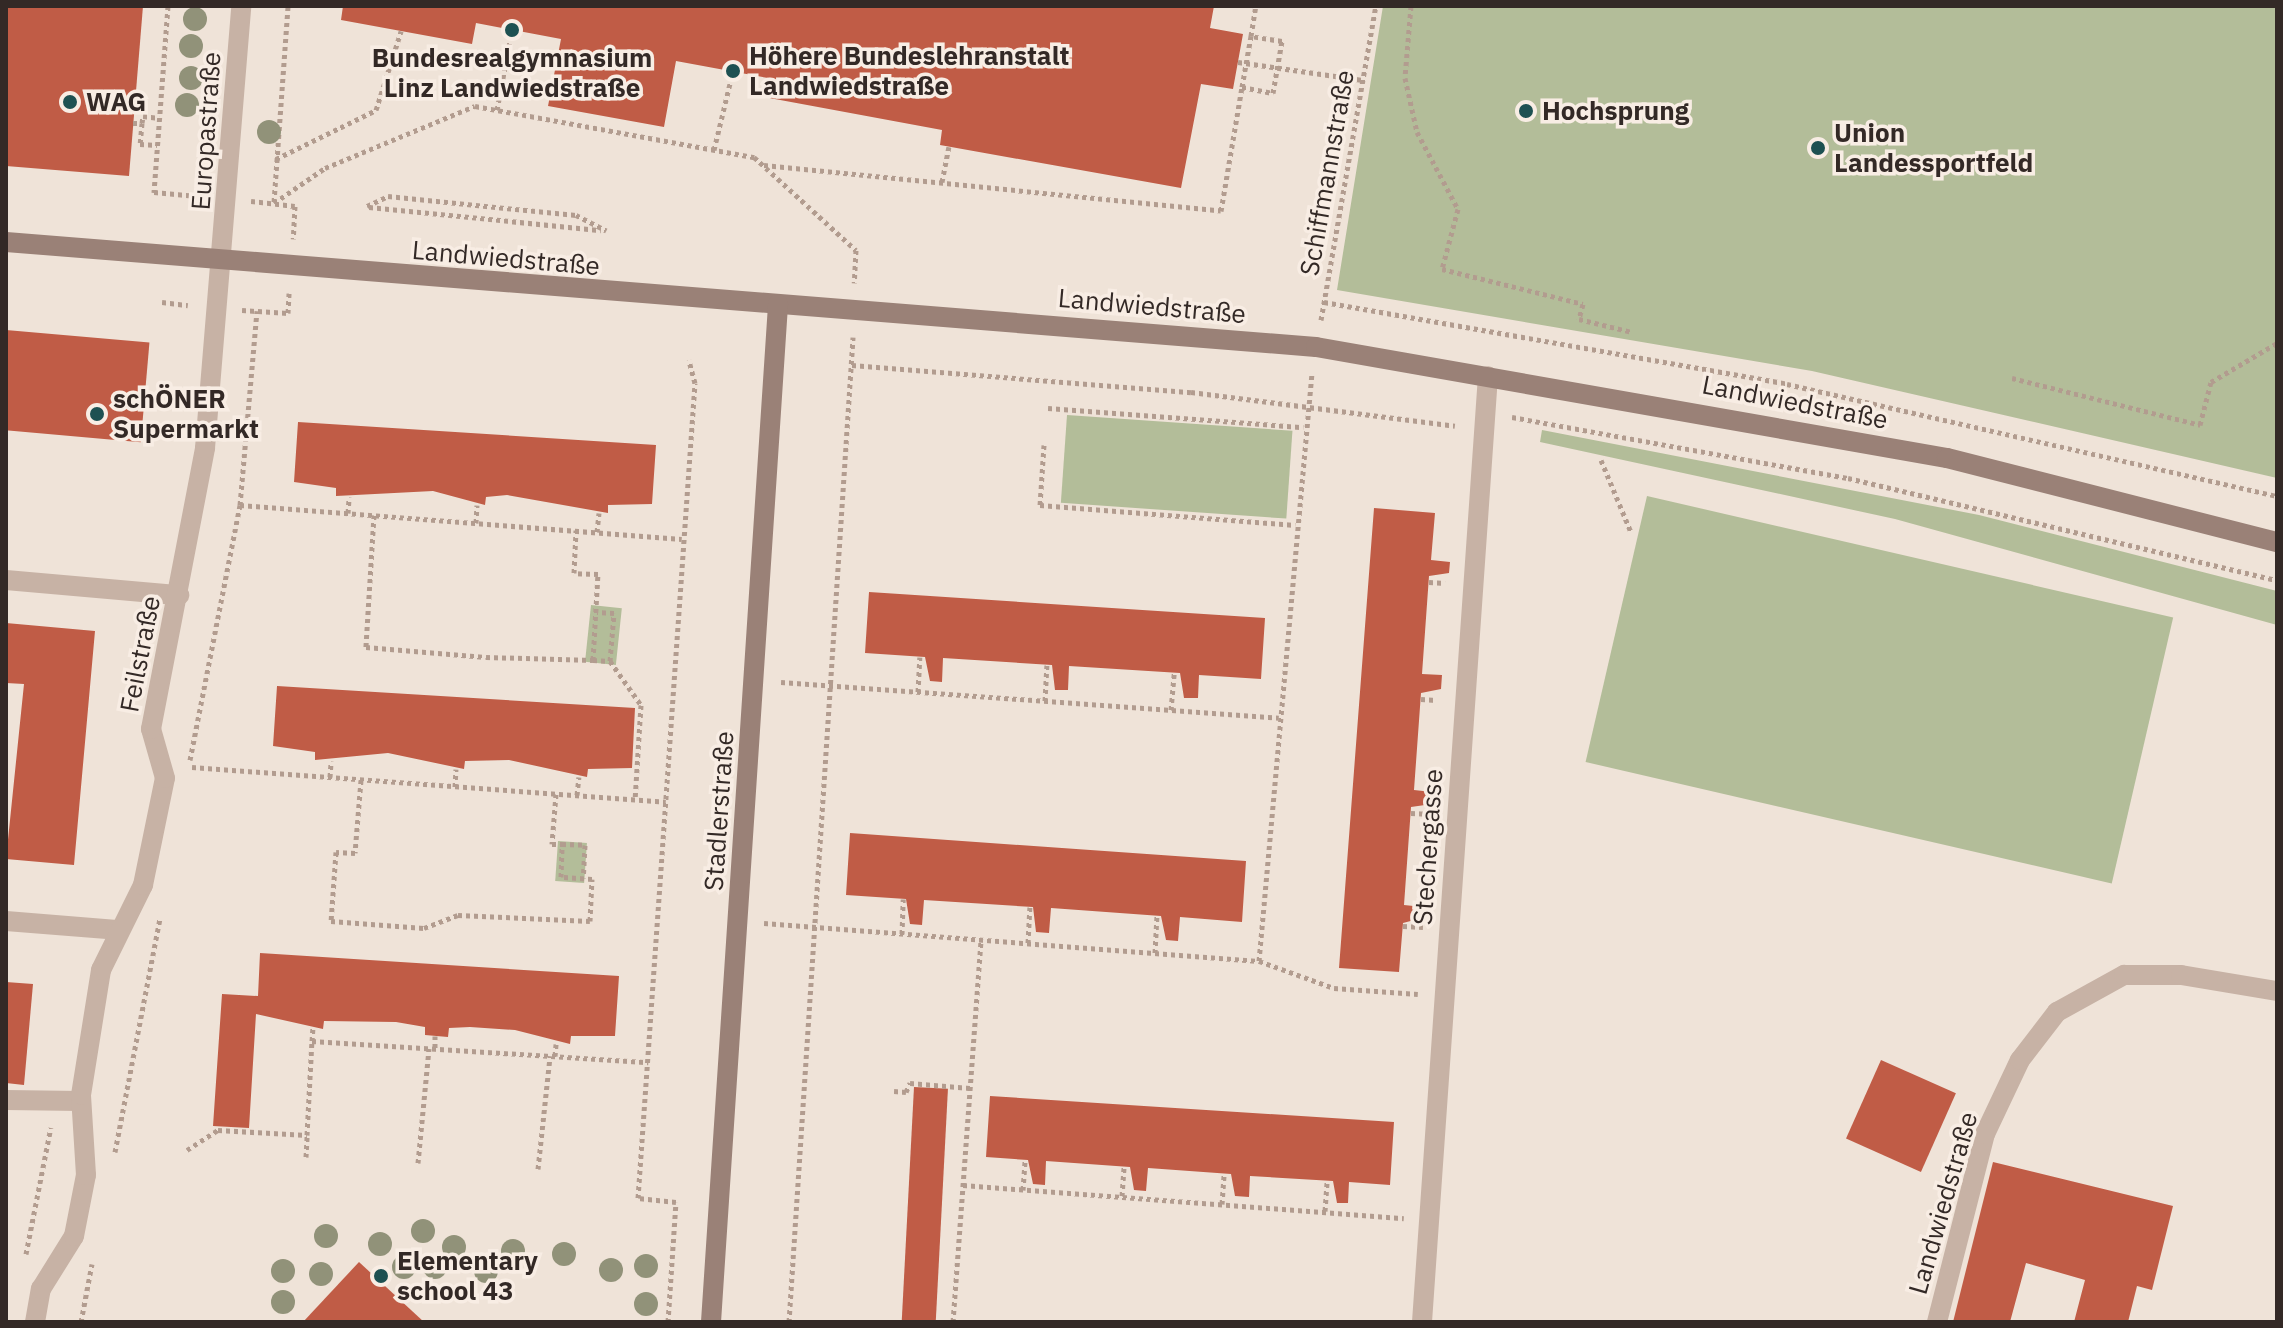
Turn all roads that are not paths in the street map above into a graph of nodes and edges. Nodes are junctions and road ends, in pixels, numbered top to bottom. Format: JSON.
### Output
{"nodes":[{"id":1,"x":241,"y":6,"type":"edge"},
{"id":2,"x":6,"y":242,"type":"edge"},
{"id":3,"x":222,"y":259,"type":"junction"},
{"id":4,"x":778,"y":304,"type":"junction"},
{"id":5,"x":1488,"y":376,"type":"junction"},
{"id":6,"x":2277,"y":542,"type":"edge"},
{"id":7,"x":6,"y":580,"type":"edge"},
{"id":8,"x":179,"y":595,"type":"junction"},
{"id":9,"x":6,"y":921,"type":"edge"},
{"id":10,"x":117,"y":930,"type":"junction"},
{"id":11,"x":2277,"y":991,"type":"edge"},
{"id":12,"x":6,"y":1100,"type":"edge"},
{"id":13,"x":80,"y":1101,"type":"junction"},
{"id":14,"x":35,"y":1322,"type":"edge"},
{"id":15,"x":711,"y":1322,"type":"edge"},
{"id":16,"x":1422,"y":1322,"type":"edge"},
{"id":17,"x":1937,"y":1322,"type":"edge"}],
"edges":[{"from":1,"to":3,"type":"street","name":"Europastraße"},
{"from":2,"to":3,"type":"main road","name":"Landwiedstraße"},
{"from":3,"to":4,"type":"main road","name":"Landwiedstraße"},
{"from":3,"to":8,"type":"street","name":"Feilstraße"},
{"from":4,"to":5,"type":"main road","name":"Landwiedstraße"},
{"from":4,"to":15,"type":"main road","name":"Stadlerstraße"},
{"from":5,"to":6,"type":"main road","name":"Landwiedstraße"},
{"from":5,"to":16,"type":"street","name":"Stechergasse"},
{"from":7,"to":8,"type":"street"},
{"from":8,"to":10,"type":"street","name":"Feilstraße"},
{"from":9,"to":10,"type":"street"},
{"from":10,"to":13,"type":"street","name":"Feilstraße"},
{"from":11,"to":17,"type":"street","name":"Landwiedstraße"},
{"from":12,"to":13,"type":"street"},
{"from":13,"to":14,"type":"street","name":"Feilstraße"}]}
